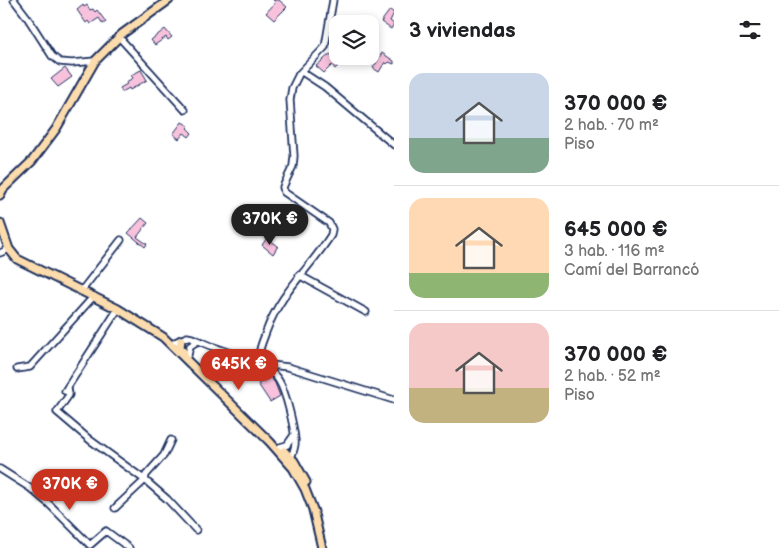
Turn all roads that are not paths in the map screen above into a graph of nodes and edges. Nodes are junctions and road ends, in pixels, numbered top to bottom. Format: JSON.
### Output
{"nodes":[{"id":1,"x":14,"y":0,"type":"edge"},
{"id":2,"x":170,"y":0,"type":"edge"},
{"id":3,"x":333,"y":0,"type":"edge"},
{"id":4,"x":119,"y":37,"type":"junction"},
{"id":5,"x":95,"y":61,"type":"junction"},
{"id":6,"x":302,"y":72,"type":"junction"},
{"id":7,"x":185,"y":110,"type":"dead end"},
{"id":8,"x":394,"y":145,"type":"edge"},
{"id":9,"x":0,"y":194,"type":"edge"},
{"id":10,"x":0,"y":223,"type":"edge"},
{"id":11,"x":121,"y":240,"type":"dead end"},
{"id":12,"x":9,"y":249,"type":"junction"},
{"id":13,"x":0,"y":253,"type":"edge"},
{"id":14,"x":299,"y":275,"type":"junction"},
{"id":15,"x":82,"y":290,"type":"junction"},
{"id":16,"x":94,"y":296,"type":"junction"},
{"id":17,"x":118,"y":309,"type":"junction"},
{"id":18,"x":366,"y":312,"type":"dead end"},
{"id":19,"x":160,"y":335,"type":"junction"},
{"id":20,"x":195,"y":342,"type":"junction"},
{"id":21,"x":180,"y":344,"type":"junction"},
{"id":22,"x":188,"y":355,"type":"junction"},
{"id":23,"x":263,"y":364,"type":"junction"},
{"id":24,"x":17,"y":369,"type":"dead end"},
{"id":25,"x":211,"y":384,"type":"junction"},
{"id":26,"x":394,"y":400,"type":"edge"},
{"id":27,"x":171,"y":440,"type":"dead end"},
{"id":28,"x":270,"y":442,"type":"junction"},
{"id":29,"x":288,"y":451,"type":"junction"},
{"id":30,"x":0,"y":469,"type":"edge"},
{"id":31,"x":146,"y":480,"type":"junction"},
{"id":32,"x":305,"y":489,"type":"junction"},
{"id":33,"x":115,"y":508,"type":"dead end"},
{"id":34,"x":314,"y":512,"type":"junction"},
{"id":35,"x":196,"y":530,"type":"dead end"},
{"id":36,"x":129,"y":548,"type":"edge"},
{"id":37,"x":322,"y":548,"type":"edge"}],
"edges":[{"from":1,"to":5,"type":"street"},
{"from":2,"to":4,"type":"main road"},
{"from":3,"to":6,"type":"street"},
{"from":4,"to":5,"type":"main road"},
{"from":4,"to":7,"type":"street"},
{"from":5,"to":9,"type":"main road"},
{"from":6,"to":8,"type":"street"},
{"from":6,"to":14,"type":"street"},
{"from":10,"to":12,"type":"main road"},
{"from":11,"to":15,"type":"street"},
{"from":12,"to":13,"type":"street"},
{"from":12,"to":15,"type":"main road"},
{"from":14,"to":18,"type":"street"},
{"from":14,"to":23,"type":"street"},
{"from":15,"to":16,"type":"main road"},
{"from":16,"to":17,"type":"main road"},
{"from":16,"to":24,"type":"street"},
{"from":17,"to":19,"type":"main road"},
{"from":17,"to":21,"type":"main road"},
{"from":17,"to":31,"type":"street"},
{"from":19,"to":21,"type":"main road"},
{"from":19,"to":25,"type":"main road"},
{"from":20,"to":21,"type":"street"},
{"from":20,"to":22,"type":"street"},
{"from":20,"to":23,"type":"street"},
{"from":21,"to":22,"type":"main road"},
{"from":21,"to":25,"type":"main road"},
{"from":22,"to":29,"type":"main road"},
{"from":23,"to":26,"type":"street"},
{"from":23,"to":29,"type":"street"},
{"from":25,"to":28,"type":"main road"},
{"from":27,"to":31,"type":"street"},
{"from":28,"to":29,"type":"main road"},
{"from":28,"to":32,"type":"main road"},
{"from":29,"to":32,"type":"main road"},
{"from":29,"to":34,"type":"main road"},
{"from":30,"to":36,"type":"street"},
{"from":31,"to":33,"type":"street"},
{"from":31,"to":35,"type":"street"},
{"from":32,"to":34,"type":"main road"},
{"from":34,"to":37,"type":"main road"}]}
